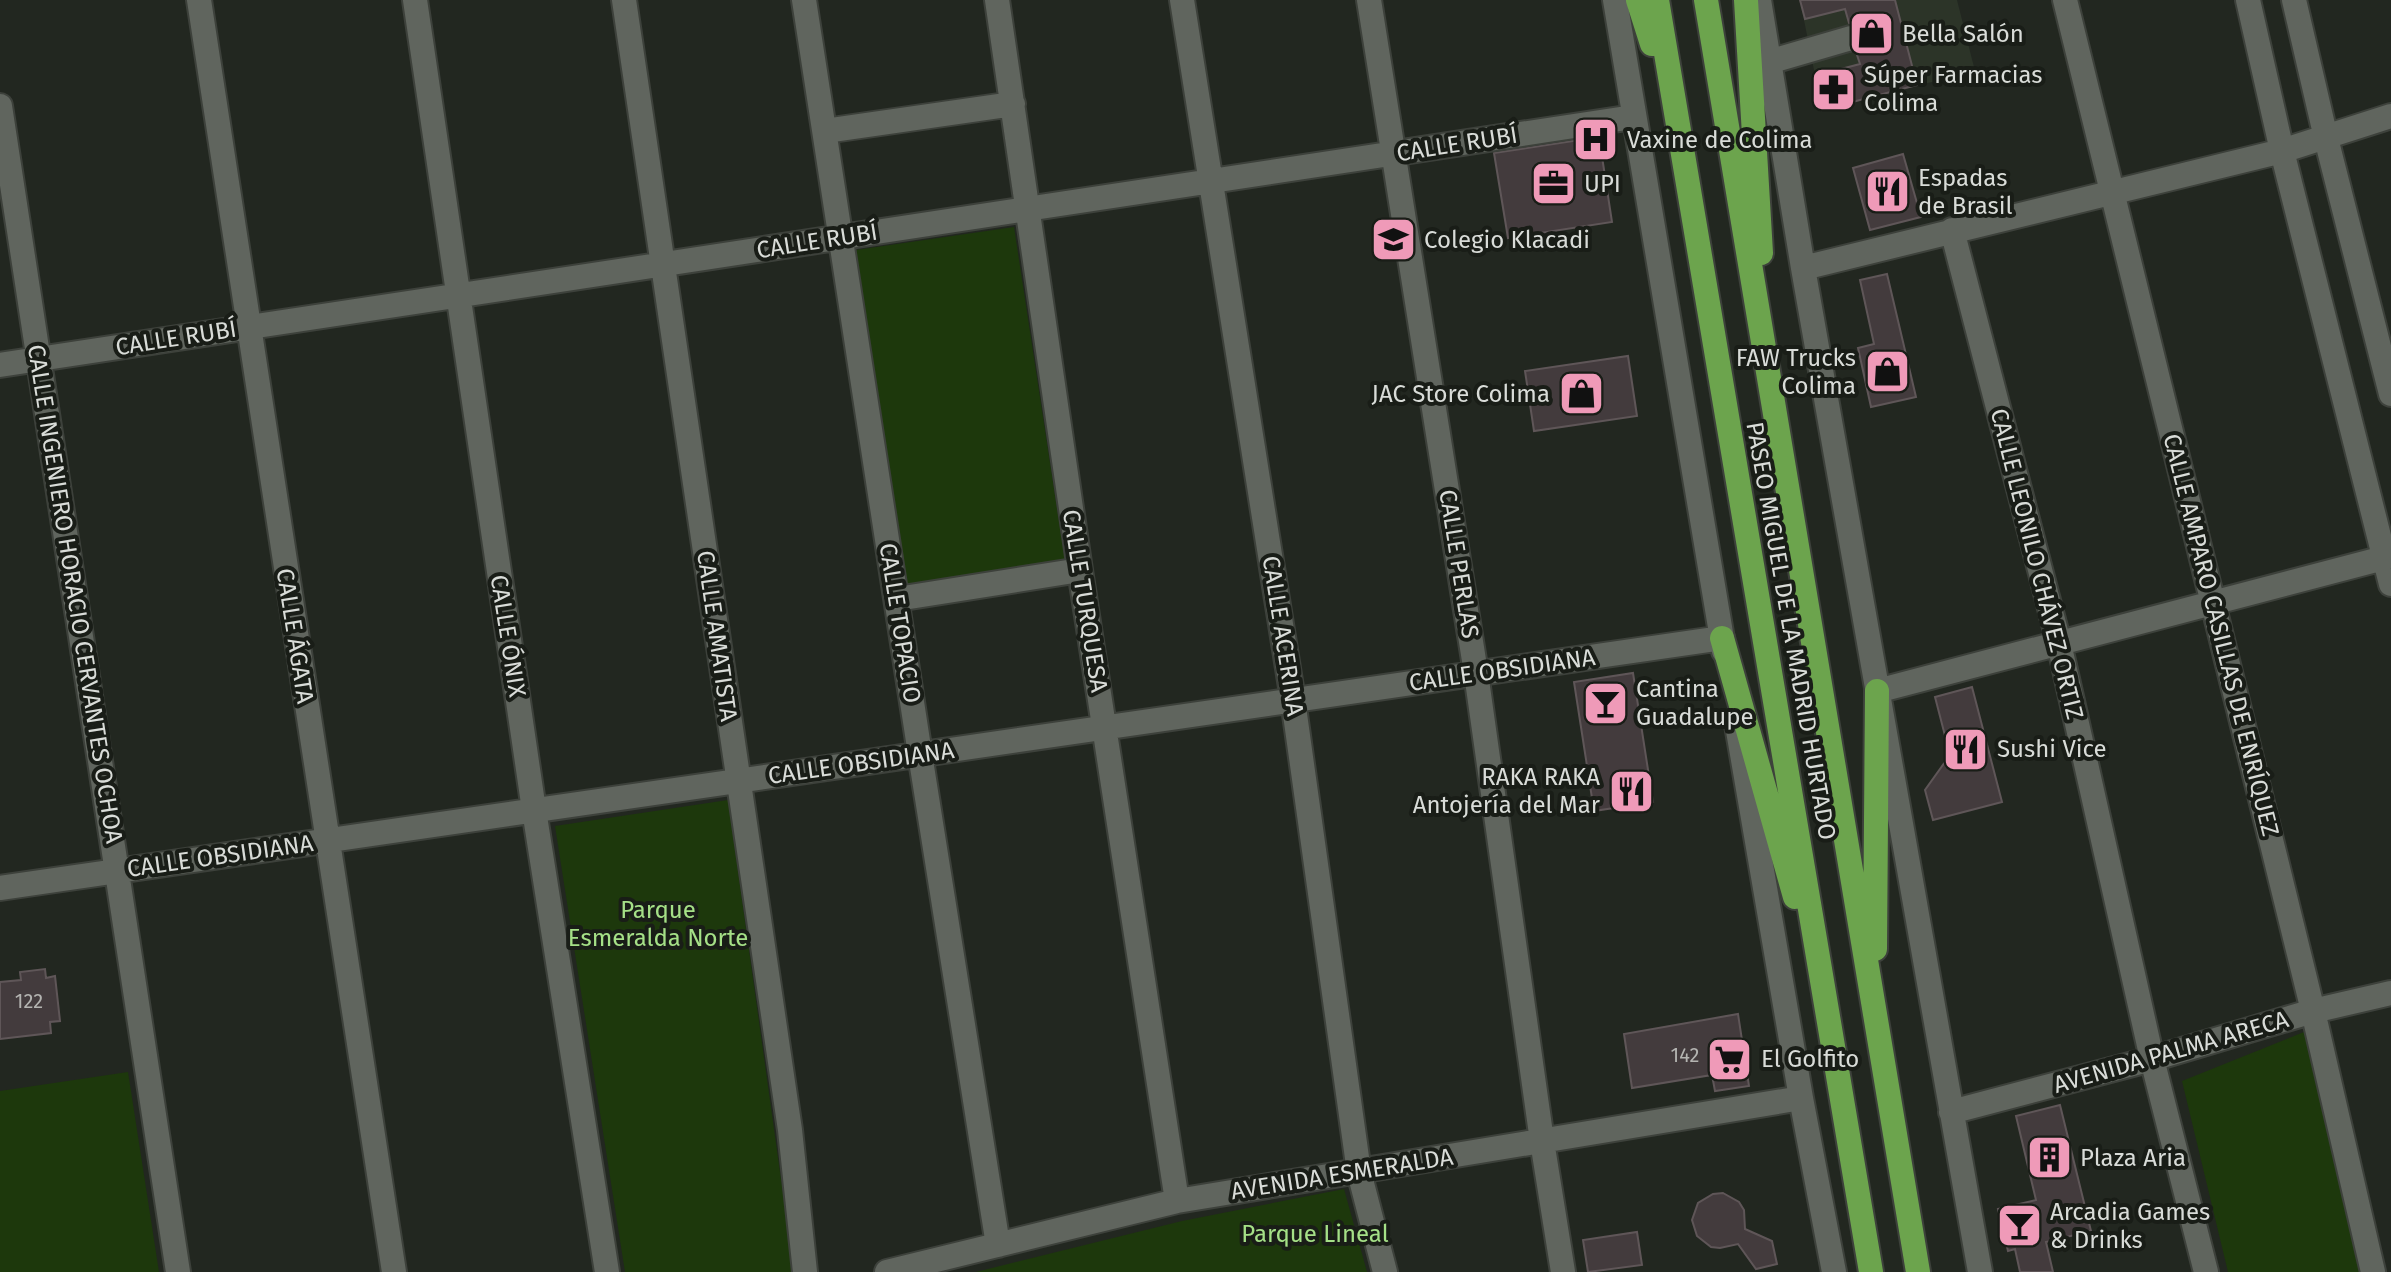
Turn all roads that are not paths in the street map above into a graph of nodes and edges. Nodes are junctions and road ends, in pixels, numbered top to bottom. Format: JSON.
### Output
{"nodes":[{"id":1,"x":199,"y":0,"type":"edge"},
{"id":2,"x":415,"y":0,"type":"edge"},
{"id":3,"x":624,"y":0,"type":"edge"},
{"id":4,"x":804,"y":0,"type":"edge"},
{"id":5,"x":997,"y":0,"type":"edge"},
{"id":6,"x":1182,"y":0,"type":"edge"},
{"id":7,"x":1369,"y":0,"type":"edge"},
{"id":8,"x":1615,"y":0,"type":"edge"},
{"id":9,"x":1638,"y":0,"type":"edge"},
{"id":10,"x":1657,"y":0,"type":"edge"},
{"id":11,"x":1706,"y":0,"type":"edge"},
{"id":12,"x":1746,"y":0,"type":"edge"},
{"id":13,"x":1759,"y":0,"type":"edge"},
{"id":14,"x":2065,"y":0,"type":"edge"},
{"id":15,"x":2248,"y":0,"type":"edge"},
{"id":16,"x":2294,"y":0,"type":"edge"},
{"id":17,"x":1851,"y":38,"type":"tunnel mouth"},
{"id":18,"x":1769,"y":62,"type":"junction"},
{"id":19,"x":1013,"y":104,"type":"junction"},
{"id":20,"x":0,"y":106,"type":"edge"},
{"id":21,"x":2391,"y":116,"type":"edge"},
{"id":22,"x":1633,"y":117,"type":"junction"},
{"id":23,"x":1676,"y":123,"type":"junction"},
{"id":24,"x":825,"y":131,"type":"junction"},
{"id":25,"x":2326,"y":138,"type":"junction"},
{"id":26,"x":2282,"y":151,"type":"junction"},
{"id":27,"x":1394,"y":154,"type":"junction"},
{"id":28,"x":1211,"y":181,"type":"junction"},
{"id":29,"x":2113,"y":192,"type":"junction"},
{"id":30,"x":1029,"y":209,"type":"junction"},
{"id":31,"x":1952,"y":230,"type":"junction"},
{"id":32,"x":841,"y":238,"type":"junction"},
{"id":33,"x":662,"y":265,"type":"junction"},
{"id":34,"x":1803,"y":268,"type":"junction"},
{"id":35,"x":457,"y":296,"type":"junction"},
{"id":36,"x":247,"y":327,"type":"junction"},
{"id":37,"x":1765,"y":356,"type":"junction"},
{"id":38,"x":39,"y":359,"type":"junction"},
{"id":39,"x":0,"y":365,"type":"edge"},
{"id":40,"x":2391,"y":394,"type":"edge"},
{"id":41,"x":2388,"y":557,"type":"edge"},
{"id":42,"x":1080,"y":570,"type":"junction"},
{"id":43,"x":2391,"y":584,"type":"edge"},
{"id":44,"x":897,"y":599,"type":"junction"},
{"id":45,"x":2213,"y":604,"type":"junction"},
{"id":46,"x":1722,"y":638,"type":"junction"},
{"id":47,"x":2059,"y":643,"type":"junction"},
{"id":48,"x":1476,"y":673,"type":"junction"},
{"id":49,"x":1877,"y":691,"type":"junction"},
{"id":50,"x":1293,"y":700,"type":"junction"},
{"id":51,"x":1105,"y":727,"type":"junction"},
{"id":52,"x":920,"y":754,"type":"junction"},
{"id":53,"x":738,"y":781,"type":"junction"},
{"id":54,"x":534,"y":810,"type":"junction"},
{"id":55,"x":327,"y":840,"type":"junction"},
{"id":56,"x":117,"y":871,"type":"junction"},
{"id":57,"x":0,"y":888,"type":"edge"},
{"id":58,"x":2391,"y":993,"type":"edge"},
{"id":59,"x":2313,"y":1011,"type":"junction"},
{"id":60,"x":1875,"y":1015,"type":"junction"},
{"id":61,"x":1830,"y":1023,"type":"junction"},
{"id":62,"x":2152,"y":1059,"type":"junction"},
{"id":63,"x":1801,"y":1098,"type":"junction"},
{"id":64,"x":1951,"y":1112,"type":"junction"},
{"id":65,"x":1542,"y":1141,"type":"junction"},
{"id":66,"x":1359,"y":1172,"type":"junction"},
{"id":67,"x":1177,"y":1201,"type":"junction"},
{"id":68,"x":998,"y":1245,"type":"junction"},
{"id":69,"x":178,"y":1272,"type":"edge"},
{"id":70,"x":394,"y":1272,"type":"edge"},
{"id":71,"x":607,"y":1272,"type":"edge"},
{"id":72,"x":805,"y":1272,"type":"edge"},
{"id":73,"x":887,"y":1272,"type":"edge"},
{"id":74,"x":1385,"y":1272,"type":"edge"},
{"id":75,"x":1563,"y":1272,"type":"edge"},
{"id":76,"x":1834,"y":1272,"type":"edge"},
{"id":77,"x":1871,"y":1272,"type":"edge"},
{"id":78,"x":1918,"y":1272,"type":"edge"},
{"id":79,"x":1980,"y":1272,"type":"edge"},
{"id":80,"x":2206,"y":1272,"type":"edge"},
{"id":81,"x":2373,"y":1272,"type":"edge"}],
"edges":[{"from":1,"to":36,"type":"street","name":"CALLE ÁGATA"},
{"from":2,"to":35,"type":"street","name":"CALLE ÓNIX"},
{"from":3,"to":33,"type":"street","name":"CALLE AMATISTA"},
{"from":4,"to":24,"type":"street","name":"CALLE TOPACIO"},
{"from":5,"to":19,"type":"street","name":"CALLE TURQUESA"},
{"from":6,"to":28,"type":"street","name":"CALLE ACERINA"},
{"from":7,"to":27,"type":"street","name":"CALLE PERLAS"},
{"from":8,"to":22,"type":"street"},
{"from":9,"to":23,"type":"highway"},
{"from":10,"to":23,"type":"highway","name":"PASEO MIGUEL DE LA MADRID HURTADO"},
{"from":11,"to":37,"type":"highway","name":"PASEO MIGUEL DE LA MADRID HURTADO"},
{"from":12,"to":37,"type":"highway"},
{"from":13,"to":18,"type":"street"},
{"from":14,"to":29,"type":"street","name":"CALLE AMPARO CASILLAS DE ENRÍQUEZ"},
{"from":15,"to":26,"type":"street"},
{"from":16,"to":25,"type":"street"},
{"from":17,"to":18,"type":"street"},
{"from":18,"to":34,"type":"street"},
{"from":19,"to":24,"type":"street"},
{"from":19,"to":30,"type":"street","name":"CALLE TURQUESA"},
{"from":20,"to":38,"type":"street","name":"CALLE INGENIERO HORACIO CERVANTES OCHOA"},
{"from":21,"to":25,"type":"street"},
{"from":22,"to":27,"type":"street","name":"CALLE RUBÍ"},
{"from":22,"to":46,"type":"street"},
{"from":23,"to":61,"type":"highway","name":"PASEO MIGUEL DE LA MADRID HURTADO"},
{"from":24,"to":32,"type":"street","name":"CALLE TOPACIO"},
{"from":25,"to":26,"type":"street"},
{"from":25,"to":40,"type":"street"},
{"from":26,"to":29,"type":"street"},
{"from":26,"to":41,"type":"street"},
{"from":27,"to":28,"type":"street","name":"CALLE RUBÍ"},
{"from":27,"to":48,"type":"street","name":"CALLE PERLAS"},
{"from":28,"to":30,"type":"street","name":"CALLE RUBÍ"},
{"from":28,"to":50,"type":"street","name":"CALLE ACERINA"},
{"from":29,"to":31,"type":"street"},
{"from":29,"to":45,"type":"street","name":"CALLE AMPARO CASILLAS DE ENRÍQUEZ"},
{"from":30,"to":32,"type":"street","name":"CALLE RUBÍ"},
{"from":30,"to":42,"type":"street","name":"CALLE TURQUESA"},
{"from":31,"to":34,"type":"street"},
{"from":31,"to":47,"type":"street","name":"CALLE LEONILO CHÁVEZ ORTIZ"},
{"from":32,"to":33,"type":"street","name":"CALLE RUBÍ"},
{"from":32,"to":44,"type":"street","name":"CALLE TOPACIO"},
{"from":33,"to":35,"type":"street","name":"CALLE RUBÍ"},
{"from":33,"to":53,"type":"street","name":"CALLE AMATISTA"},
{"from":34,"to":49,"type":"street"},
{"from":35,"to":36,"type":"street","name":"CALLE RUBÍ"},
{"from":35,"to":54,"type":"street","name":"CALLE ÓNIX"},
{"from":36,"to":38,"type":"street","name":"CALLE RUBÍ"},
{"from":36,"to":55,"type":"street","name":"CALLE ÁGATA"},
{"from":37,"to":60,"type":"highway","name":"PASEO MIGUEL DE LA MADRID HURTADO"},
{"from":38,"to":39,"type":"street","name":"CALLE RUBÍ"},
{"from":38,"to":56,"type":"street","name":"CALLE INGENIERO HORACIO CERVANTES OCHOA"},
{"from":41,"to":43,"type":"street"},
{"from":41,"to":45,"type":"street"},
{"from":42,"to":44,"type":"street"},
{"from":42,"to":51,"type":"street","name":"CALLE TURQUESA"},
{"from":44,"to":52,"type":"street","name":"CALLE TOPACIO"},
{"from":45,"to":47,"type":"street"},
{"from":45,"to":59,"type":"street","name":"CALLE AMPARO CASILLAS DE ENRÍQUEZ"},
{"from":46,"to":48,"type":"street","name":"CALLE OBSIDIANA"},
{"from":46,"to":61,"type":"highway"},
{"from":46,"to":63,"type":"street"},
{"from":47,"to":49,"type":"street"},
{"from":47,"to":62,"type":"street","name":"CALLE LEONILO CHÁVEZ ORTIZ"},
{"from":48,"to":50,"type":"street","name":"CALLE OBSIDIANA"},
{"from":48,"to":65,"type":"street","name":"CALLE PERLAS"},
{"from":49,"to":60,"type":"highway"},
{"from":49,"to":64,"type":"street"},
{"from":50,"to":51,"type":"street","name":"CALLE OBSIDIANA"},
{"from":50,"to":66,"type":"street","name":"CALLE ACERINA"},
{"from":51,"to":52,"type":"street","name":"CALLE OBSIDIANA"},
{"from":51,"to":67,"type":"street","name":"CALLE TURQUESA"},
{"from":52,"to":53,"type":"street","name":"CALLE OBSIDIANA"},
{"from":52,"to":68,"type":"street","name":"CALLE TOPACIO"},
{"from":53,"to":54,"type":"street","name":"CALLE OBSIDIANA"},
{"from":53,"to":72,"type":"street","name":"CALLE AMATISTA"},
{"from":54,"to":55,"type":"street","name":"CALLE OBSIDIANA"},
{"from":54,"to":71,"type":"street","name":"CALLE ÓNIX"},
{"from":55,"to":56,"type":"street","name":"CALLE OBSIDIANA"},
{"from":55,"to":70,"type":"street","name":"CALLE ÁGATA"},
{"from":56,"to":57,"type":"street","name":"CALLE OBSIDIANA"},
{"from":56,"to":69,"type":"street","name":"CALLE INGENIERO HORACIO CERVANTES OCHOA"},
{"from":58,"to":59,"type":"street","name":"AVENIDA PALMA ARECA"},
{"from":59,"to":62,"type":"street","name":"AVENIDA PALMA ARECA"},
{"from":59,"to":81,"type":"street","name":"CALLE AMPARO CASILLAS DE ENRÍQUEZ"},
{"from":60,"to":78,"type":"highway","name":"PASEO MIGUEL DE LA MADRID HURTADO"},
{"from":61,"to":77,"type":"highway","name":"PASEO MIGUEL DE LA MADRID HURTADO"},
{"from":62,"to":64,"type":"street","name":"AVENIDA PALMA ARECA"},
{"from":62,"to":80,"type":"street","name":"CALLE LEONILO CHÁVEZ ORTIZ"},
{"from":63,"to":65,"type":"street","name":"AVENIDA ESMERALDA"},
{"from":63,"to":76,"type":"street"},
{"from":64,"to":79,"type":"street"},
{"from":65,"to":66,"type":"street","name":"AVENIDA ESMERALDA"},
{"from":65,"to":75,"type":"street","name":"CALLE PERLAS"},
{"from":66,"to":67,"type":"street","name":"AVENIDA ESMERALDA"},
{"from":66,"to":74,"type":"street","name":"CALLE ACERINA"},
{"from":67,"to":68,"type":"street","name":"AVENIDA ESMERALDA"},
{"from":68,"to":73,"type":"street","name":"AVENIDA ESMERALDA"}]}
